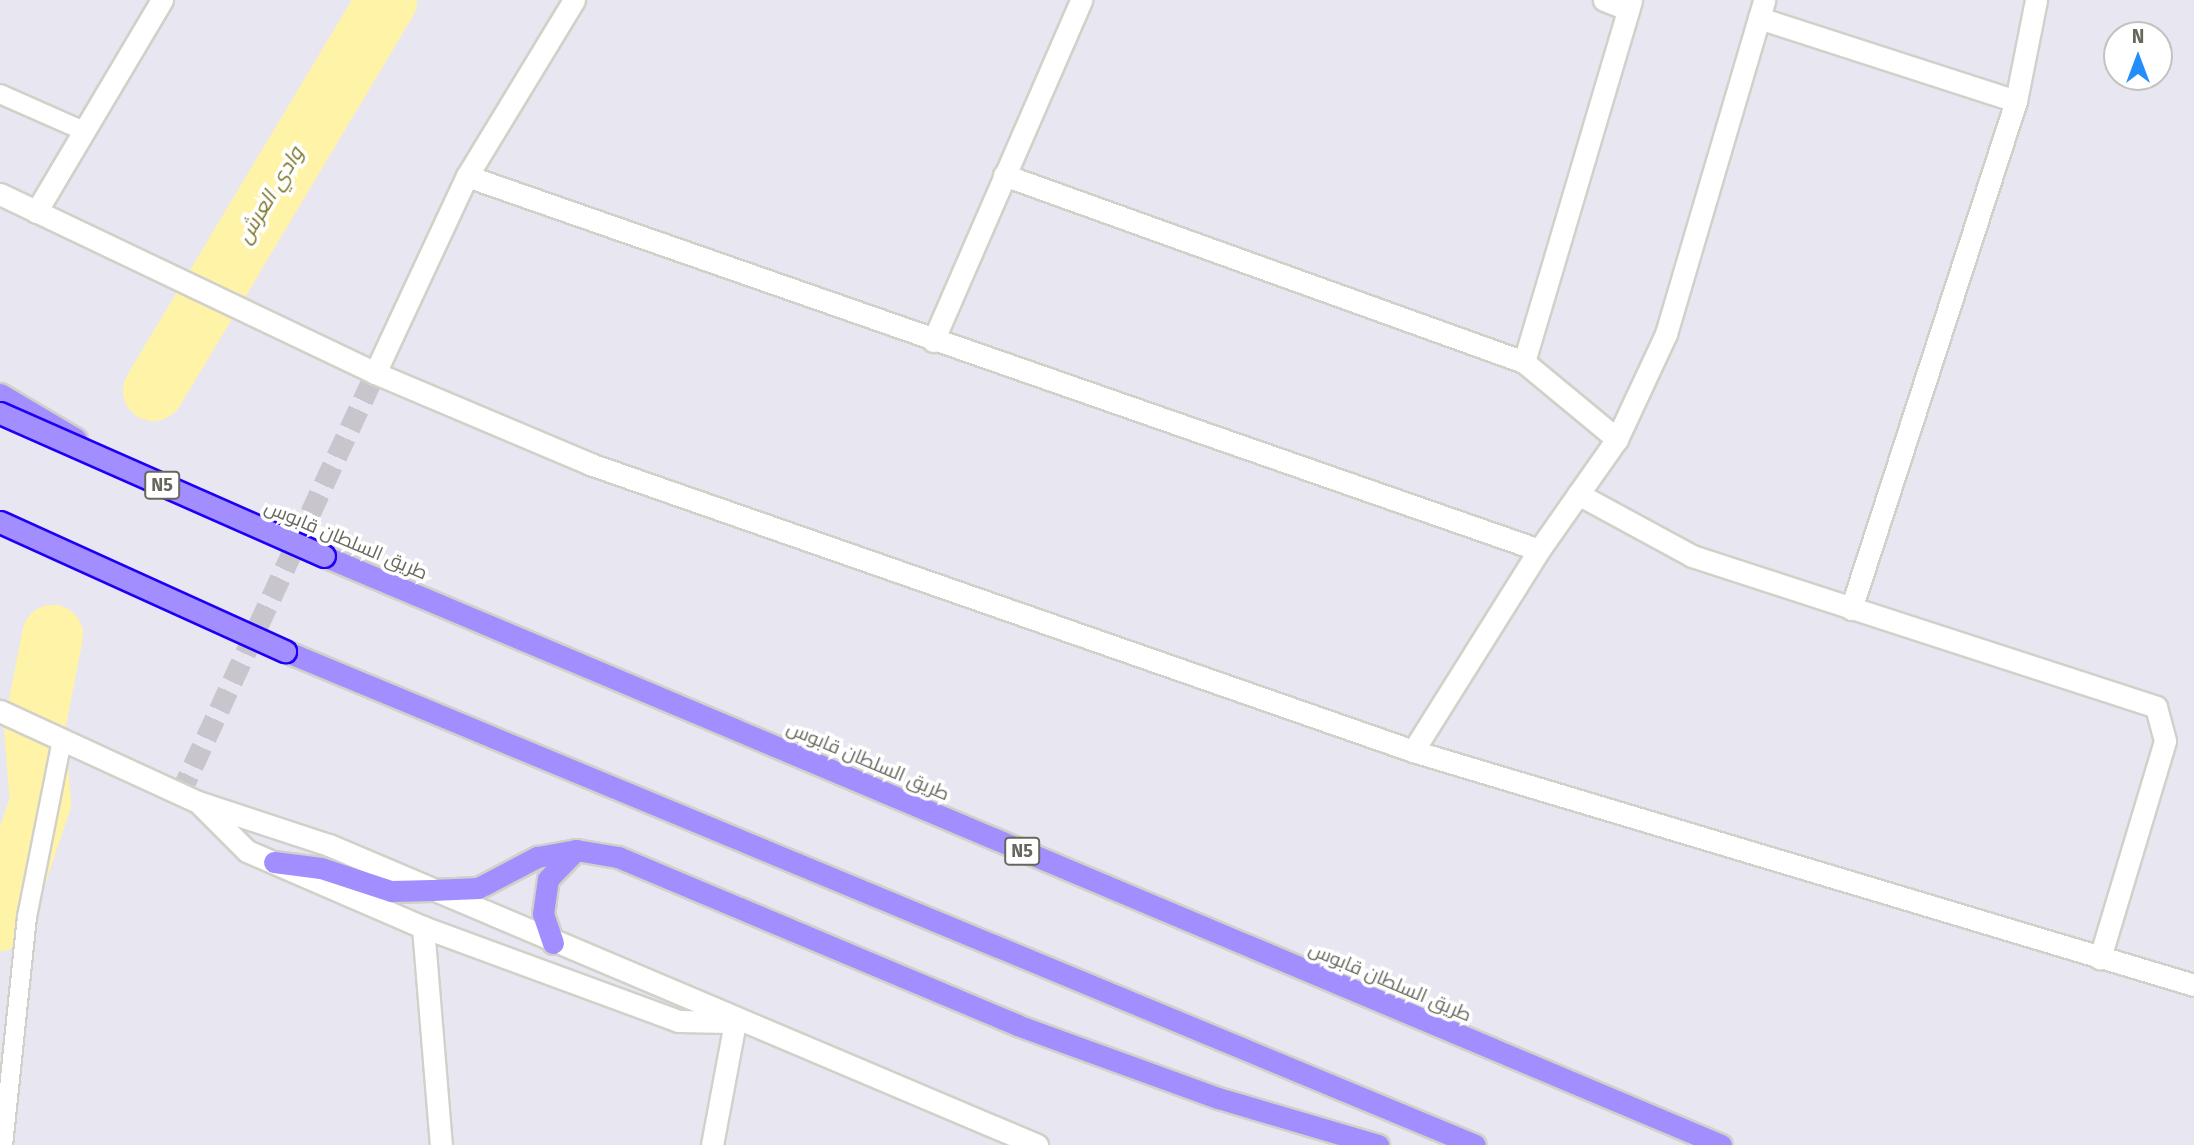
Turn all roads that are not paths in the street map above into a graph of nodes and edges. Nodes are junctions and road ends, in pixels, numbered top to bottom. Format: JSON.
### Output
{"nodes":[{"id":1,"x":162,"y":0,"type":"edge"},
{"id":2,"x":574,"y":0,"type":"edge"},
{"id":3,"x":1081,"y":0,"type":"edge"},
{"id":4,"x":1604,"y":0,"type":"edge"},
{"id":5,"x":2036,"y":0,"type":"edge"},
{"id":6,"x":1629,"y":5,"type":"edge"},
{"id":7,"x":1762,"y":9,"type":"edge"},
{"id":8,"x":0,"y":94,"type":"edge"},
{"id":9,"x":2017,"y":101,"type":"junction"},
{"id":10,"x":84,"y":131,"type":"junction"},
{"id":11,"x":1004,"y":175,"type":"junction"},
{"id":12,"x":467,"y":176,"type":"junction"},
{"id":13,"x":0,"y":194,"type":"edge"},
{"id":14,"x":36,"y":212,"type":"junction"},
{"id":15,"x":933,"y":341,"type":"junction"},
{"id":16,"x":1524,"y":362,"type":"junction"},
{"id":17,"x":374,"y":373,"type":"junction"},
{"id":18,"x":0,"y":394,"type":"edge"},
{"id":19,"x":0,"y":413,"type":"edge"},
{"id":20,"x":1617,"y":439,"type":"junction"},
{"id":21,"x":119,"y":466,"type":"junction"},
{"id":22,"x":1578,"y":494,"type":"junction"},
{"id":23,"x":0,"y":522,"type":"edge"},
{"id":24,"x":1539,"y":550,"type":"junction"},
{"id":25,"x":1851,"y":608,"type":"junction"},
{"id":26,"x":0,"y":711,"type":"edge"},
{"id":27,"x":62,"y":740,"type":"junction"},
{"id":28,"x":1413,"y":751,"type":"junction"},
{"id":29,"x":198,"y":802,"type":"junction"},
{"id":30,"x":576,"y":850,"type":"junction"},
{"id":31,"x":274,"y":862,"type":"junction"},
{"id":32,"x":432,"y":890,"type":"junction"},
{"id":33,"x":423,"y":927,"type":"junction"},
{"id":34,"x":552,"y":943,"type":"junction"},
{"id":35,"x":2100,"y":958,"type":"junction"},
{"id":36,"x":2194,"y":985,"type":"edge"},
{"id":37,"x":735,"y":1022,"type":"junction"},
{"id":38,"x":3,"y":1145,"type":"edge"},
{"id":39,"x":442,"y":1145,"type":"edge"},
{"id":40,"x":712,"y":1145,"type":"edge"},
{"id":41,"x":1037,"y":1145,"type":"edge"},
{"id":42,"x":1378,"y":1145,"type":"edge"},
{"id":43,"x":1475,"y":1145,"type":"edge"},
{"id":44,"x":1721,"y":1145,"type":"edge"}],
"edges":[{"from":1,"to":10,"type":"street"},
{"from":2,"to":12,"type":"street"},
{"from":3,"to":11,"type":"street"},
{"from":4,"to":6,"type":"street"},
{"from":5,"to":9,"type":"street"},
{"from":6,"to":16,"type":"street"},
{"from":7,"to":9,"type":"street"},
{"from":7,"to":20,"type":"street"},
{"from":8,"to":10,"type":"lane"},
{"from":9,"to":25,"type":"street"},
{"from":10,"to":14,"type":"street"},
{"from":11,"to":15,"type":"street"},
{"from":11,"to":16,"type":"street"},
{"from":12,"to":15,"type":"street"},
{"from":12,"to":17,"type":"street"},
{"from":13,"to":14,"type":"street"},
{"from":14,"to":17,"type":"street"},
{"from":15,"to":24,"type":"street"},
{"from":16,"to":20,"type":"street"},
{"from":17,"to":28,"type":"street"},
{"from":18,"to":21,"type":"highway","bridge":true},
{"from":19,"to":21,"type":"highway","name":"طريق السلطان قابوس","number":"N5","bridge":true},
{"from":20,"to":22,"type":"street"},
{"from":21,"to":44,"type":"highway","name":"طريق السلطان قابوس","number":"N5","bridge":true},
{"from":22,"to":24,"type":"street"},
{"from":22,"to":25,"type":"street"},
{"from":23,"to":43,"type":"highway","bridge":true},
{"from":24,"to":28,"type":"street"},
{"from":25,"to":35,"type":"street"},
{"from":26,"to":27,"type":"street"},
{"from":27,"to":29,"type":"street"},
{"from":27,"to":38,"type":"lane"},
{"from":28,"to":35,"type":"street"},
{"from":29,"to":31,"type":"street"},
{"from":29,"to":32,"type":"street"},
{"from":30,"to":32,"type":"highway"},
{"from":30,"to":34,"type":"highway"},
{"from":30,"to":42,"type":"highway"},
{"from":31,"to":32,"type":"highway"},
{"from":31,"to":33,"type":"street"},
{"from":32,"to":34,"type":"street"},
{"from":33,"to":37,"type":"street"},
{"from":33,"to":39,"type":"street"},
{"from":34,"to":37,"type":"street"},
{"from":35,"to":36,"type":"street"},
{"from":37,"to":40,"type":"street"},
{"from":37,"to":41,"type":"street"}]}
